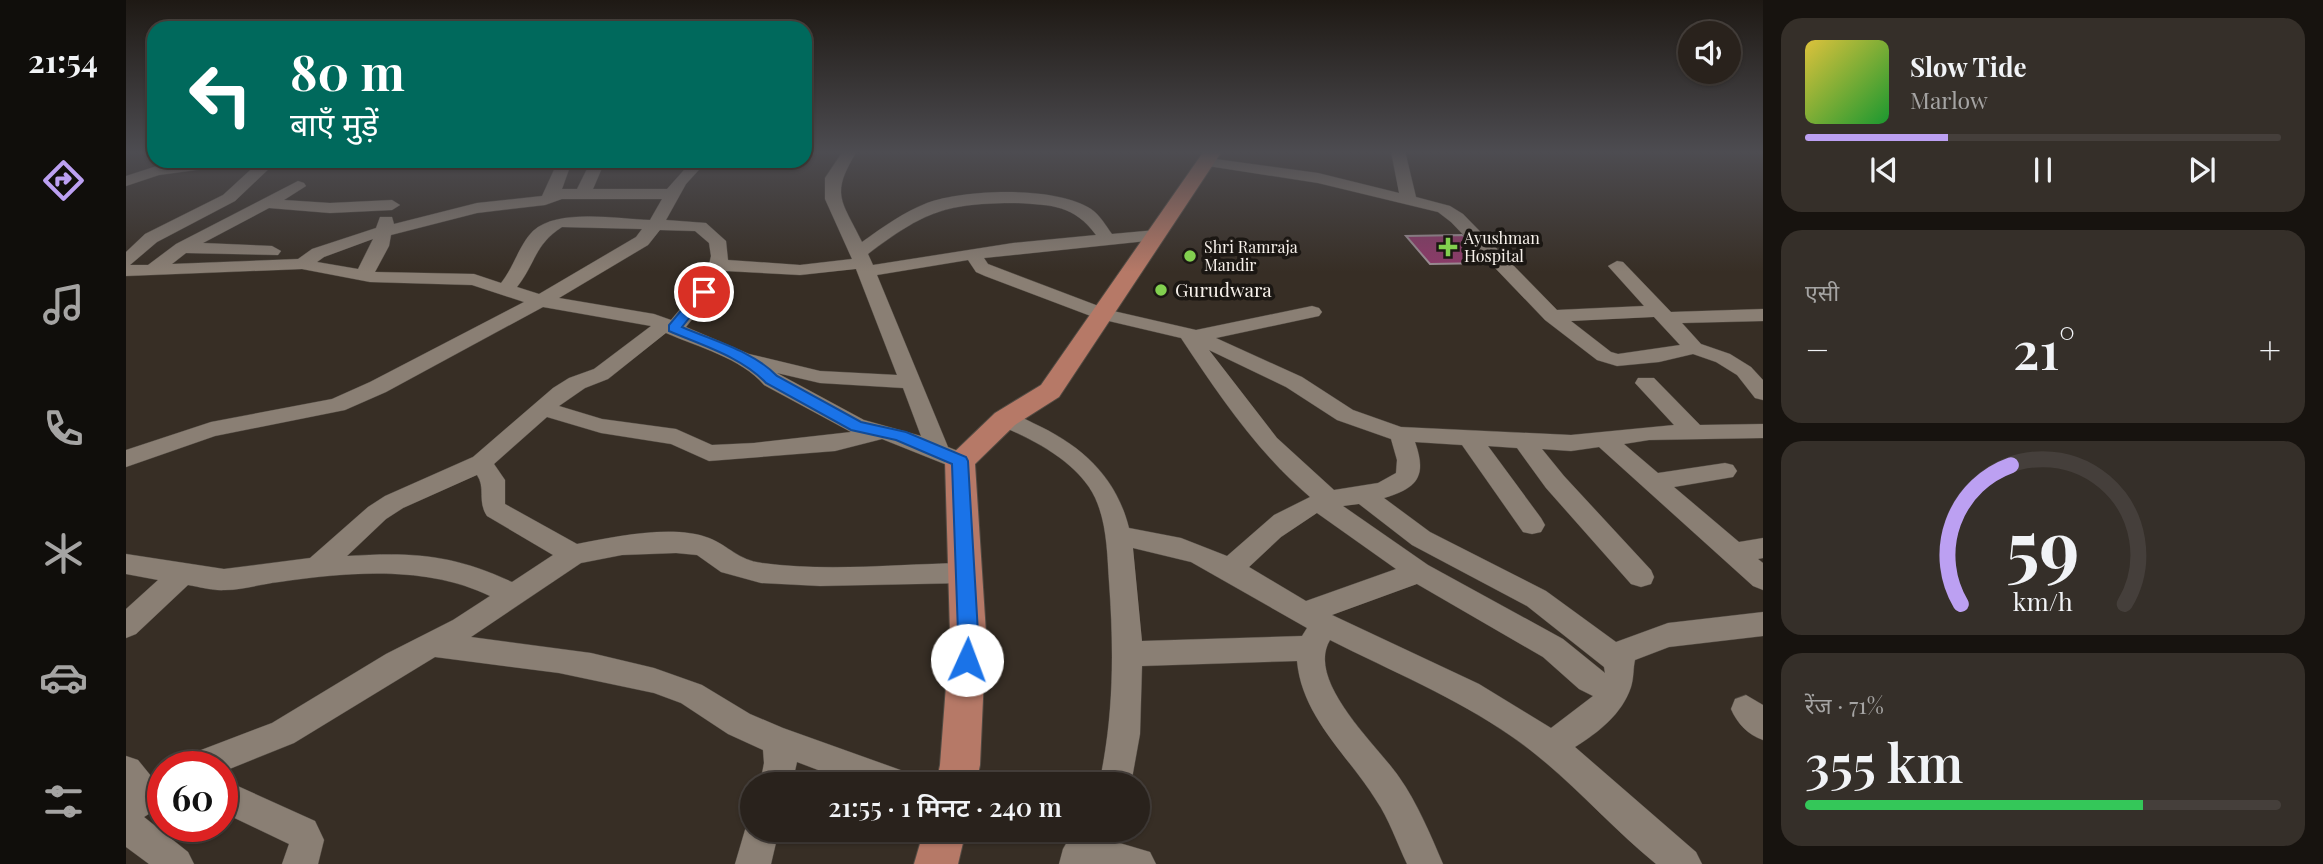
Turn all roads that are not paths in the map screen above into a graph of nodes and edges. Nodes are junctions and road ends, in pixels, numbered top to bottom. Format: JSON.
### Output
{"nodes":[{"id":1,"x":234,"y":191,"type":"edge"},
{"id":2,"x":288,"y":191,"type":"edge"},
{"id":3,"x":553,"y":191,"type":"edge"},
{"id":4,"x":675,"y":191,"type":"edge"},
{"id":5,"x":831,"y":191,"type":"edge"},
{"id":6,"x":1186,"y":191,"type":"edge"},
{"id":7,"x":1378,"y":191,"type":"edge"},
{"id":8,"x":1407,"y":191,"type":"edge"},
{"id":9,"x":583,"y":194,"type":"joint"},
{"id":10,"x":674,"y":194,"type":"junction"},
{"id":11,"x":551,"y":196,"type":"junction"},
{"id":12,"x":1408,"y":198,"type":"junction"},
{"id":13,"x":265,"y":203,"type":"junction"},
{"id":14,"x":656,"y":225,"type":"junction"},
{"id":15,"x":382,"y":232,"type":"junction"},
{"id":16,"x":1156,"y":235,"type":"junction"},
{"id":17,"x":1108,"y":240,"type":"junction"},
{"id":18,"x":183,"y":248,"type":"junction"},
{"id":19,"x":972,"y":254,"type":"junction"},
{"id":20,"x":126,"y":261,"type":"edge"},
{"id":21,"x":862,"y":262,"type":"junction"},
{"id":22,"x":302,"y":264,"type":"junction"},
{"id":23,"x":268,"y":265,"type":"junction"},
{"id":24,"x":719,"y":265,"type":"junction"},
{"id":25,"x":1617,"y":266,"type":"dead end"},
{"id":26,"x":152,"y":270,"type":"junction"},
{"id":27,"x":126,"y":271,"type":"edge"},
{"id":28,"x":363,"y":275,"type":"junction"},
{"id":29,"x":506,"y":289,"type":"junction"},
{"id":30,"x":541,"y":301,"type":"junction"},
{"id":31,"x":1312,"y":312,"type":"dead end"},
{"id":32,"x":1103,"y":314,"type":"junction"},
{"id":33,"x":1665,"y":315,"type":"junction"},
{"id":34,"x":1552,"y":316,"type":"junction"},
{"id":35,"x":1761,"y":316,"type":"edge"},
{"id":36,"x":669,"y":326,"type":"junction"},
{"id":37,"x":1191,"y":334,"type":"junction"},
{"id":38,"x":1694,"y":348,"type":"junction"},
{"id":39,"x":745,"y":359,"type":"junction"},
{"id":40,"x":910,"y":382,"type":"junction"},
{"id":41,"x":1646,"y":383,"type":"dead end"},
{"id":42,"x":1763,"y":393,"type":"edge"},
{"id":43,"x":545,"y":409,"type":"junction"},
{"id":44,"x":1005,"y":419,"type":"junction"},
{"id":45,"x":1692,"y":430,"type":"junction"},
{"id":46,"x":878,"y":433,"type":"junction"},
{"id":47,"x":1401,"y":433,"type":"junction"},
{"id":48,"x":1760,"y":433,"type":"edge"},
{"id":49,"x":1468,"y":436,"type":"junction"},
{"id":50,"x":1604,"y":439,"type":"junction"},
{"id":51,"x":1523,"y":440,"type":"junction"},
{"id":52,"x":949,"y":455,"type":"junction"},
{"id":53,"x":126,"y":459,"type":"edge"},
{"id":54,"x":481,"y":463,"type":"junction"},
{"id":55,"x":1725,"y":471,"type":"dead end"},
{"id":56,"x":1653,"y":482,"type":"junction"},
{"id":57,"x":1365,"y":495,"type":"junction"},
{"id":58,"x":1324,"y":501,"type":"junction"},
{"id":59,"x":1532,"y":525,"type":"dead end"},
{"id":60,"x":1119,"y":536,"type":"junction"},
{"id":61,"x":1763,"y":548,"type":"edge"},
{"id":62,"x":1734,"y":553,"type":"junction"},
{"id":63,"x":574,"y":555,"type":"junction"},
{"id":64,"x":126,"y":564,"type":"edge"},
{"id":65,"x":317,"y":568,"type":"junction"},
{"id":66,"x":1230,"y":569,"type":"junction"},
{"id":67,"x":1419,"y":572,"type":"junction"},
{"id":68,"x":965,"y":573,"type":"junction"},
{"id":69,"x":181,"y":575,"type":"junction"},
{"id":70,"x":1641,"y":578,"type":"dead end"},
{"id":71,"x":1763,"y":579,"type":"edge"},
{"id":72,"x":515,"y":595,"type":"junction"},
{"id":73,"x":1763,"y":624,"type":"edge"},
{"id":74,"x":126,"y":626,"type":"edge"},
{"id":75,"x":1313,"y":629,"type":"junction"},
{"id":76,"x":431,"y":645,"type":"junction"},
{"id":77,"x":1130,"y":654,"type":"junction"},
{"id":78,"x":1619,"y":661,"type":"junction"},
{"id":79,"x":1614,"y":693,"type":"junction"},
{"id":80,"x":773,"y":739,"type":"junction"},
{"id":81,"x":1549,"y":746,"type":"junction"},
{"id":82,"x":237,"y":751,"type":"edge"},
{"id":83,"x":780,"y":772,"type":"edge"},
{"id":84,"x":864,"y":772,"type":"edge"},
{"id":85,"x":959,"y":772,"type":"edge"},
{"id":86,"x":1118,"y":772,"type":"edge"},
{"id":87,"x":238,"y":803,"type":"edge"},
{"id":88,"x":126,"y":830,"type":"edge"},
{"id":89,"x":758,"y":842,"type":"edge"},
{"id":90,"x":942,"y":842,"type":"edge"},
{"id":91,"x":1083,"y":848,"type":"edge"},
{"id":92,"x":176,"y":864,"type":"edge"},
{"id":93,"x":300,"y":864,"type":"edge"},
{"id":94,"x":752,"y":864,"type":"edge"},
{"id":95,"x":936,"y":864,"type":"edge"},
{"id":96,"x":1138,"y":864,"type":"edge"},
{"id":97,"x":1425,"y":864,"type":"edge"},
{"id":98,"x":1684,"y":864,"type":"edge"}],
"edges":[{"from":1,"to":20,"type":"street"},
{"from":2,"to":13,"type":"street"},
{"from":3,"to":11,"type":"street"},
{"from":4,"to":10,"type":"street"},
{"from":5,"to":21,"type":"street"},
{"from":6,"to":16,"type":"main road"},
{"from":7,"to":12,"type":"street"},
{"from":8,"to":12,"type":"street"},
{"from":9,"to":10,"type":"street"},
{"from":9,"to":11,"type":"street"},
{"from":10,"to":14,"type":"street"},
{"from":11,"to":15,"type":"street"},
{"from":12,"to":34,"type":"street"},
{"from":13,"to":15,"type":"street"},
{"from":13,"to":18,"type":"street"},
{"from":14,"to":24,"type":"street"},
{"from":14,"to":29,"type":"street"},
{"from":14,"to":30,"type":"street"},
{"from":15,"to":22,"type":"street"},
{"from":15,"to":28,"type":"street"},
{"from":16,"to":17,"type":"street"},
{"from":16,"to":32,"type":"main road"},
{"from":17,"to":19,"type":"street"},
{"from":17,"to":21,"type":"street"},
{"from":18,"to":23,"type":"street"},
{"from":18,"to":26,"type":"street"},
{"from":19,"to":21,"type":"street"},
{"from":19,"to":32,"type":"street"},
{"from":21,"to":24,"type":"street"},
{"from":21,"to":40,"type":"street"},
{"from":22,"to":23,"type":"street"},
{"from":22,"to":28,"type":"street"},
{"from":23,"to":26,"type":"street"},
{"from":24,"to":36,"type":"street"},
{"from":25,"to":33,"type":"street"},
{"from":26,"to":27,"type":"street"},
{"from":28,"to":29,"type":"street"},
{"from":29,"to":30,"type":"street"},
{"from":30,"to":36,"type":"street"},
{"from":30,"to":53,"type":"street"},
{"from":31,"to":37,"type":"street"},
{"from":32,"to":37,"type":"street"},
{"from":32,"to":44,"type":"main road"},
{"from":33,"to":34,"type":"street"},
{"from":33,"to":35,"type":"street"},
{"from":33,"to":38,"type":"street"},
{"from":34,"to":38,"type":"street"},
{"from":36,"to":39,"type":"street"},
{"from":36,"to":43,"type":"street"},
{"from":37,"to":47,"type":"street"},
{"from":37,"to":58,"type":"street"},
{"from":38,"to":42,"type":"street"},
{"from":39,"to":40,"type":"street"},
{"from":39,"to":46,"type":"street"},
{"from":40,"to":52,"type":"street"},
{"from":41,"to":45,"type":"street"},
{"from":43,"to":46,"type":"street"},
{"from":43,"to":54,"type":"street"},
{"from":44,"to":52,"type":"main road"},
{"from":44,"to":60,"type":"street"},
{"from":45,"to":48,"type":"street"},
{"from":45,"to":50,"type":"street"},
{"from":46,"to":52,"type":"street"},
{"from":47,"to":49,"type":"street"},
{"from":47,"to":57,"type":"street"},
{"from":49,"to":51,"type":"street"},
{"from":49,"to":59,"type":"street"},
{"from":50,"to":51,"type":"street"},
{"from":50,"to":56,"type":"street"},
{"from":51,"to":70,"type":"street"},
{"from":52,"to":68,"type":"main road"},
{"from":54,"to":63,"type":"street"},
{"from":54,"to":65,"type":"street"},
{"from":55,"to":56,"type":"street"},
{"from":56,"to":62,"type":"street"},
{"from":57,"to":58,"type":"street"},
{"from":57,"to":78,"type":"street"},
{"from":58,"to":66,"type":"street"},
{"from":58,"to":67,"type":"street"},
{"from":60,"to":66,"type":"street"},
{"from":60,"to":77,"type":"street"},
{"from":61,"to":62,"type":"street"},
{"from":62,"to":71,"type":"street"},
{"from":63,"to":68,"type":"street"},
{"from":63,"to":72,"type":"street"},
{"from":64,"to":69,"type":"street"},
{"from":65,"to":69,"type":"street"},
{"from":65,"to":72,"type":"street"},
{"from":66,"to":75,"type":"street"},
{"from":67,"to":75,"type":"street"},
{"from":67,"to":79,"type":"street"},
{"from":68,"to":85,"type":"main road"},
{"from":69,"to":74,"type":"street"},
{"from":72,"to":76,"type":"street"},
{"from":73,"to":78,"type":"street"},
{"from":75,"to":77,"type":"street"},
{"from":75,"to":81,"type":"street"},
{"from":75,"to":97,"type":"street"},
{"from":76,"to":80,"type":"street"},
{"from":76,"to":82,"type":"street"},
{"from":77,"to":86,"type":"street"},
{"from":78,"to":79,"type":"street"},
{"from":79,"to":81,"type":"street"},
{"from":80,"to":83,"type":"street"},
{"from":80,"to":84,"type":"street"},
{"from":81,"to":98,"type":"street"},
{"from":87,"to":93,"type":"street"},
{"from":88,"to":92,"type":"street"},
{"from":89,"to":94,"type":"street"},
{"from":90,"to":95,"type":"main road"},
{"from":91,"to":96,"type":"street"}]}
